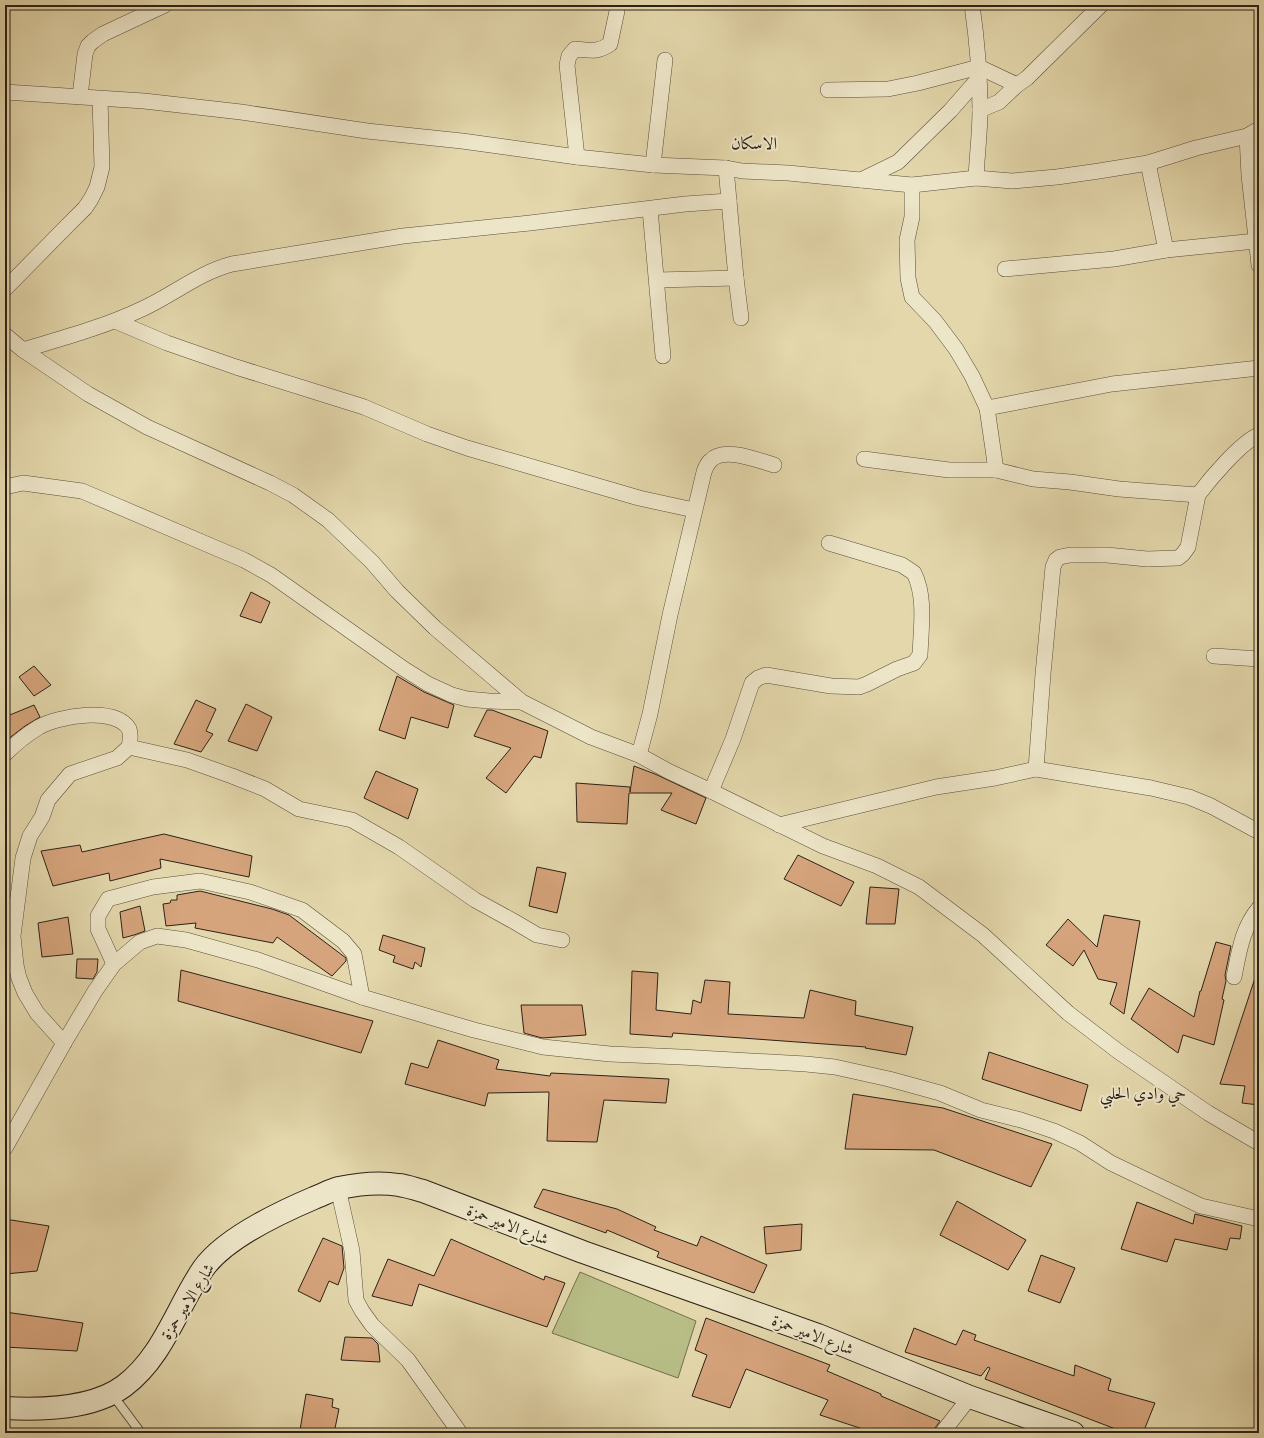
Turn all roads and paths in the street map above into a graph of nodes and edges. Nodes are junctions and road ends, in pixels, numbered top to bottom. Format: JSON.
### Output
{"nodes":[{"id":1,"x":165,"y":5,"type":"edge"},
{"id":2,"x":972,"y":5,"type":"edge"},
{"id":3,"x":1101,"y":5,"type":"edge"},
{"id":4,"x":617,"y":11,"type":"dead end"},
{"id":5,"x":665,"y":60,"type":"dead end"},
{"id":6,"x":979,"y":73,"type":"junction"},
{"id":7,"x":1017,"y":85,"type":"junction"},
{"id":8,"x":828,"y":90,"type":"dead end"},
{"id":9,"x":5,"y":92,"type":"edge"},
{"id":10,"x":80,"y":96,"type":"junction"},
{"id":11,"x":100,"y":99,"type":"junction"},
{"id":12,"x":980,"y":110,"type":"junction"},
{"id":13,"x":1253,"y":133,"type":"edge"},
{"id":14,"x":577,"y":157,"type":"junction"},
{"id":15,"x":1148,"y":163,"type":"junction"},
{"id":16,"x":653,"y":165,"type":"junction"},
{"id":17,"x":726,"y":168,"type":"junction"},
{"id":18,"x":976,"y":178,"type":"junction"},
{"id":19,"x":861,"y":180,"type":"junction"},
{"id":20,"x":912,"y":185,"type":"junction"},
{"id":21,"x":729,"y":201,"type":"junction"},
{"id":22,"x":650,"y":209,"type":"junction"},
{"id":23,"x":1256,"y":241,"type":"junction"},
{"id":24,"x":1166,"y":250,"type":"junction"},
{"id":25,"x":1259,"y":265,"type":"edge"},
{"id":26,"x":1005,"y":269,"type":"dead end"},
{"id":27,"x":736,"y":278,"type":"junction"},
{"id":28,"x":657,"y":280,"type":"junction"},
{"id":29,"x":5,"y":289,"type":"edge"},
{"id":30,"x":741,"y":318,"type":"dead end"},
{"id":31,"x":115,"y":321,"type":"junction"},
{"id":32,"x":5,"y":335,"type":"edge"},
{"id":33,"x":23,"y":350,"type":"junction"},
{"id":34,"x":663,"y":356,"type":"dead end"},
{"id":35,"x":1259,"y":368,"type":"edge"},
{"id":36,"x":987,"y":408,"type":"junction"},
{"id":37,"x":1259,"y":435,"type":"edge"},
{"id":38,"x":864,"y":459,"type":"dead end"},
{"id":39,"x":774,"y":465,"type":"dead end"},
{"id":40,"x":996,"y":470,"type":"junction"},
{"id":41,"x":5,"y":487,"type":"edge"},
{"id":42,"x":1198,"y":495,"type":"junction"},
{"id":43,"x":694,"y":510,"type":"junction"},
{"id":44,"x":829,"y":543,"type":"dead end"},
{"id":45,"x":1214,"y":656,"type":"dead end"},
{"id":46,"x":1259,"y":659,"type":"edge"},
{"id":47,"x":522,"y":702,"type":"junction"},
{"id":48,"x":130,"y":747,"type":"junction"},
{"id":49,"x":5,"y":754,"type":"edge"},
{"id":50,"x":639,"y":756,"type":"junction"},
{"id":51,"x":1036,"y":770,"type":"junction"},
{"id":52,"x":711,"y":791,"type":"junction"},
{"id":53,"x":779,"y":825,"type":"junction"},
{"id":54,"x":1259,"y":832,"type":"edge"},
{"id":55,"x":1259,"y":908,"type":"edge"},
{"id":56,"x":562,"y":940,"type":"dead end"},
{"id":57,"x":114,"y":964,"type":"junction"},
{"id":58,"x":1234,"y":977,"type":"dead end"},
{"id":59,"x":362,"y":997,"type":"junction"},
{"id":60,"x":64,"y":1043,"type":"junction"},
{"id":61,"x":1259,"y":1142,"type":"edge"},
{"id":62,"x":5,"y":1148,"type":"edge"},
{"id":63,"x":338,"y":1188,"type":"junction"},
{"id":64,"x":1259,"y":1219,"type":"edge"},
{"id":65,"x":111,"y":1393,"type":"junction"},
{"id":66,"x":970,"y":1397,"type":"junction"},
{"id":67,"x":5,"y":1408,"type":"edge"},
{"id":68,"x":141,"y":1433,"type":"edge"},
{"id":69,"x":460,"y":1433,"type":"edge"},
{"id":70,"x":942,"y":1433,"type":"edge"},
{"id":71,"x":1072,"y":1433,"type":"edge"}],
"edges":[{"from":1,"to":10,"type":"street"},
{"from":2,"to":6,"type":"street"},
{"from":3,"to":7,"type":"street"},
{"from":4,"to":14,"type":"street"},
{"from":5,"to":16,"type":"street"},
{"from":6,"to":7,"type":"street"},
{"from":6,"to":8,"type":"street"},
{"from":6,"to":12,"type":"street"},
{"from":6,"to":19,"type":"street"},
{"from":7,"to":12,"type":"street"},
{"from":9,"to":10,"type":"street"},
{"from":10,"to":11,"type":"street"},
{"from":11,"to":14,"type":"street"},
{"from":11,"to":29,"type":"street"},
{"from":12,"to":18,"type":"street"},
{"from":13,"to":15,"type":"street"},
{"from":13,"to":23,"type":"street"},
{"from":14,"to":16,"type":"street"},
{"from":15,"to":18,"type":"street"},
{"from":15,"to":24,"type":"street"},
{"from":16,"to":17,"type":"street"},
{"from":17,"to":19,"type":"street"},
{"from":17,"to":21,"type":"street"},
{"from":18,"to":20,"type":"street"},
{"from":19,"to":20,"type":"street"},
{"from":20,"to":36,"type":"street"},
{"from":21,"to":22,"type":"street"},
{"from":21,"to":27,"type":"street"},
{"from":22,"to":28,"type":"street"},
{"from":22,"to":31,"type":"street"},
{"from":23,"to":24,"type":"street"},
{"from":23,"to":25,"type":"street"},
{"from":24,"to":26,"type":"street"},
{"from":27,"to":28,"type":"street"},
{"from":27,"to":30,"type":"street"},
{"from":28,"to":34,"type":"street"},
{"from":31,"to":33,"type":"street"},
{"from":31,"to":43,"type":"street"},
{"from":32,"to":33,"type":"street"},
{"from":33,"to":47,"type":"street"},
{"from":35,"to":36,"type":"street"},
{"from":36,"to":40,"type":"street"},
{"from":37,"to":42,"type":"street"},
{"from":38,"to":40,"type":"street"},
{"from":39,"to":43,"type":"street"},
{"from":40,"to":42,"type":"street"},
{"from":41,"to":47,"type":"street"},
{"from":42,"to":51,"type":"street"},
{"from":43,"to":50,"type":"street"},
{"from":44,"to":52,"type":"street"},
{"from":45,"to":46,"type":"street"},
{"from":47,"to":50,"type":"street"},
{"from":48,"to":49,"type":"street"},
{"from":48,"to":56,"type":"street"},
{"from":48,"to":60,"type":"street"},
{"from":50,"to":52,"type":"street"},
{"from":51,"to":53,"type":"street"},
{"from":51,"to":54,"type":"street"},
{"from":52,"to":53,"type":"street"},
{"from":53,"to":61,"type":"street"},
{"from":55,"to":58,"type":"street"},
{"from":57,"to":59,"type":"street"},
{"from":57,"to":59,"type":"street"},
{"from":57,"to":60,"type":"street"},
{"from":59,"to":64,"type":"street"},
{"from":60,"to":62,"type":"street"},
{"from":63,"to":65,"type":"main road","name":"شارع الامير حمزة"},
{"from":63,"to":66,"type":"main road","name":"شارع الامير حمزة"},
{"from":63,"to":69,"type":"street"},
{"from":65,"to":67,"type":"main road","name":"شارع الامير حمزة"},
{"from":65,"to":68,"type":"lane"},
{"from":66,"to":70,"type":"street"},
{"from":66,"to":71,"type":"main road","name":"شارع الامير حمزة"}]}
